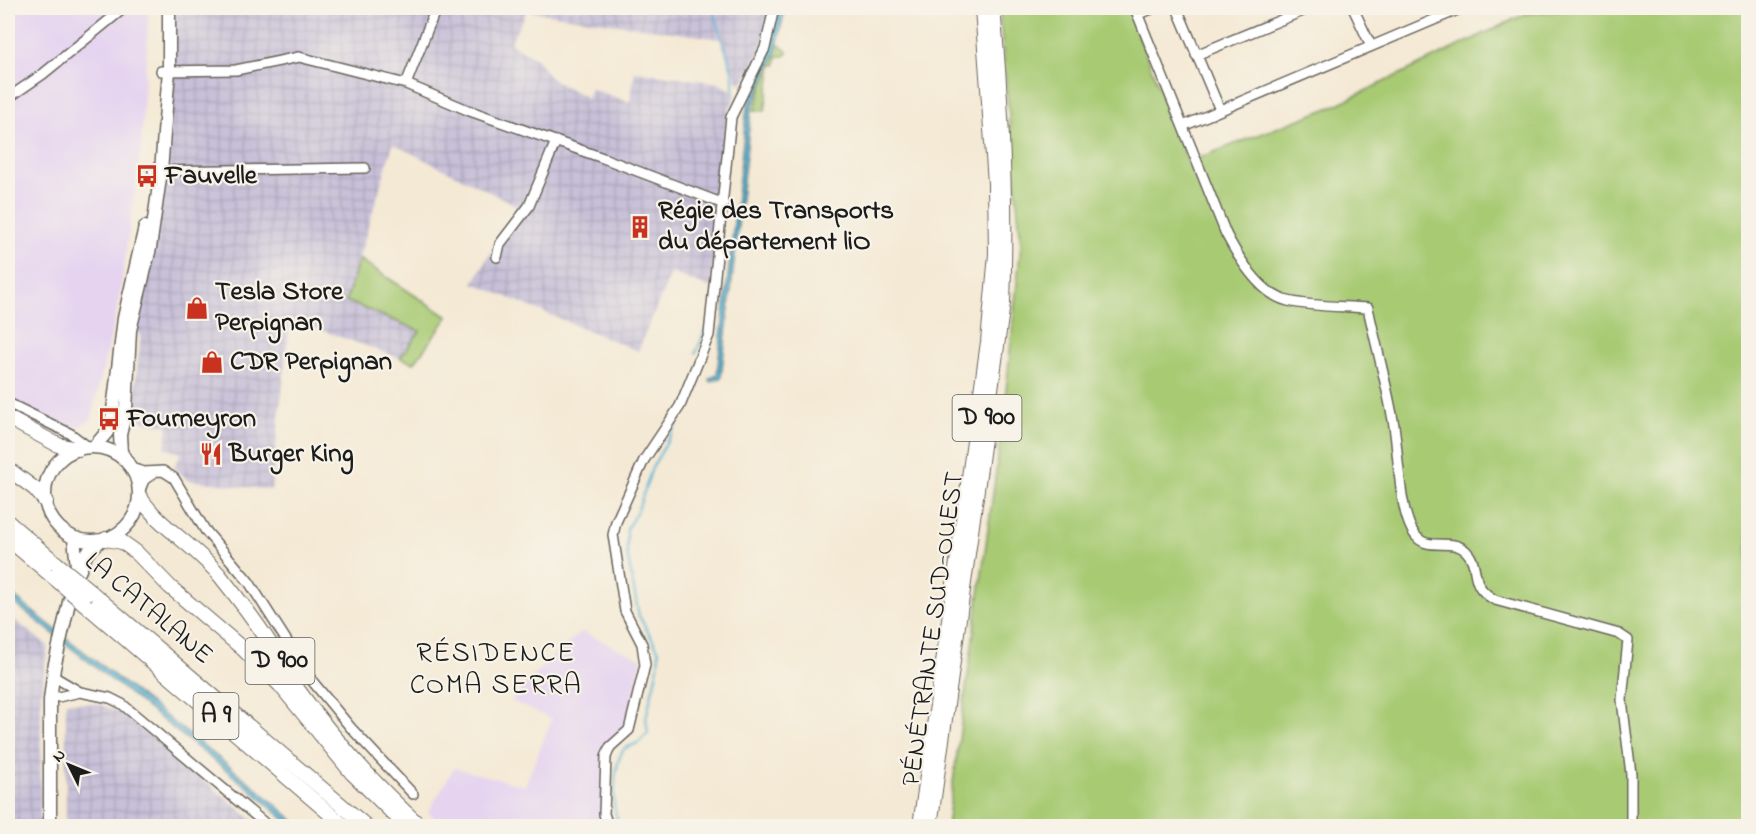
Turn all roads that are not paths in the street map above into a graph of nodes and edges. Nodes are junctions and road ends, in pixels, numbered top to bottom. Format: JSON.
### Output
{"nodes":[{"id":1,"x":124,"y":8,"type":"edge"},
{"id":2,"x":161,"y":8,"type":"edge"},
{"id":3,"x":169,"y":8,"type":"edge"},
{"id":4,"x":436,"y":8,"type":"edge"},
{"id":5,"x":774,"y":8,"type":"edge"},
{"id":6,"x":982,"y":8,"type":"edge"},
{"id":7,"x":993,"y":8,"type":"edge"},
{"id":8,"x":1135,"y":8,"type":"edge"},
{"id":9,"x":1154,"y":8,"type":"edge"},
{"id":10,"x":1178,"y":8,"type":"edge"},
{"id":11,"x":1310,"y":8,"type":"edge"},
{"id":12,"x":1353,"y":8,"type":"edge"},
{"id":13,"x":1462,"y":8,"type":"edge"},
{"id":14,"x":1144,"y":12,"type":"dead end"},
{"id":15,"x":1371,"y":46,"type":"junction"},
{"id":16,"x":1196,"y":55,"type":"junction"},
{"id":17,"x":165,"y":71,"type":"junction"},
{"id":18,"x":406,"y":84,"type":"junction"},
{"id":19,"x":8,"y":98,"type":"edge"},
{"id":20,"x":1220,"y":110,"type":"junction"},
{"id":21,"x":1183,"y":126,"type":"junction"},
{"id":22,"x":556,"y":141,"type":"junction"},
{"id":23,"x":365,"y":168,"type":"dead end"},
{"id":24,"x":157,"y":171,"type":"junction"},
{"id":25,"x":723,"y":204,"type":"junction"},
{"id":26,"x":497,"y":257,"type":"dead end"},
{"id":27,"x":8,"y":403,"type":"edge"},
{"id":28,"x":8,"y":418,"type":"edge"},
{"id":29,"x":84,"y":445,"type":"junction"},
{"id":30,"x":130,"y":466,"type":"junction"},
{"id":31,"x":8,"y":469,"type":"edge"},
{"id":32,"x":157,"y":471,"type":"junction"},
{"id":33,"x":140,"y":493,"type":"junction"},
{"id":34,"x":46,"y":502,"type":"junction"},
{"id":35,"x":8,"y":522,"type":"edge"},
{"id":36,"x":74,"y":538,"type":"junction"},
{"id":37,"x":8,"y":540,"type":"edge"},
{"id":38,"x":102,"y":541,"type":"junction"},
{"id":39,"x":89,"y":599,"type":"junction"},
{"id":40,"x":65,"y":625,"type":"junction"},
{"id":41,"x":61,"y":645,"type":"junction"},
{"id":42,"x":58,"y":679,"type":"junction"},
{"id":43,"x":80,"y":692,"type":"junction"},
{"id":44,"x":58,"y":697,"type":"junction"},
{"id":45,"x":412,"y":794,"type":"dead end"},
{"id":46,"x":50,"y":826,"type":"edge"},
{"id":47,"x":58,"y":826,"type":"edge"},
{"id":48,"x":267,"y":826,"type":"edge"},
{"id":49,"x":345,"y":826,"type":"edge"},
{"id":50,"x":366,"y":826,"type":"edge"},
{"id":51,"x":406,"y":826,"type":"edge"},
{"id":52,"x":420,"y":826,"type":"edge"},
{"id":53,"x":608,"y":826,"type":"edge"},
{"id":54,"x":920,"y":826,"type":"edge"},
{"id":55,"x":930,"y":826,"type":"edge"},
{"id":56,"x":1631,"y":826,"type":"edge"}],
"edges":[{"from":1,"to":19,"type":"street"},
{"from":2,"to":17,"type":"main road"},
{"from":3,"to":17,"type":"main road"},
{"from":4,"to":18,"type":"street"},
{"from":5,"to":25,"type":"street"},
{"from":6,"to":54,"type":"highway"},
{"from":7,"to":55,"type":"highway","name":"PÉNÉTRANTE SUD-OUEST","number":"D 900"},
{"from":8,"to":21,"type":"street"},
{"from":9,"to":14,"type":"street"},
{"from":10,"to":16,"type":"street"},
{"from":11,"to":16,"type":"street"},
{"from":12,"to":15,"type":"street"},
{"from":13,"to":15,"type":"street"},
{"from":15,"to":20,"type":"street"},
{"from":16,"to":20,"type":"street"},
{"from":17,"to":18,"type":"street"},
{"from":17,"to":24,"type":"main road"},
{"from":18,"to":22,"type":"street"},
{"from":20,"to":21,"type":"street"},
{"from":21,"to":56,"type":"street"},
{"from":22,"to":25,"type":"street"},
{"from":22,"to":26,"type":"street"},
{"from":23,"to":24,"type":"street"},
{"from":24,"to":29,"type":"main road"},
{"from":24,"to":30,"type":"main road"},
{"from":25,"to":53,"type":"street"},
{"from":27,"to":29,"type":"street"},
{"from":28,"to":29,"type":"highway"},
{"from":29,"to":30,"type":"main road"},
{"from":29,"to":34,"type":"main road"},
{"from":30,"to":32,"type":"street"},
{"from":30,"to":33,"type":"main road"},
{"from":31,"to":34,"type":"highway"},
{"from":32,"to":33,"type":"street"},
{"from":32,"to":45,"type":"street"},
{"from":33,"to":38,"type":"main road"},
{"from":33,"to":52,"type":"highway","number":"D 900"},
{"from":34,"to":36,"type":"main road"},
{"from":35,"to":39,"type":"highway","name":"LA CATALANE","number":"A 9","bridge":true},
{"from":36,"to":38,"type":"main road"},
{"from":36,"to":40,"type":"main road"},
{"from":37,"to":39,"type":"highway","name":"LA CATALANE","number":"A 9","bridge":true},
{"from":38,"to":40,"type":"main road"},
{"from":38,"to":51,"type":"highway","number":"D 900"},
{"from":39,"to":49,"type":"highway","name":"LA CATALANE","number":"A 9"},
{"from":39,"to":50,"type":"highway","name":"LA CATALANE","number":"A 9"},
{"from":40,"to":41,"type":"main road"},
{"from":41,"to":42,"type":"main road"},
{"from":41,"to":46,"type":"main road"},
{"from":42,"to":43,"type":"street"},
{"from":42,"to":44,"type":"main road"},
{"from":43,"to":44,"type":"street"},
{"from":43,"to":48,"type":"street"},
{"from":44,"to":47,"type":"main road"}]}
